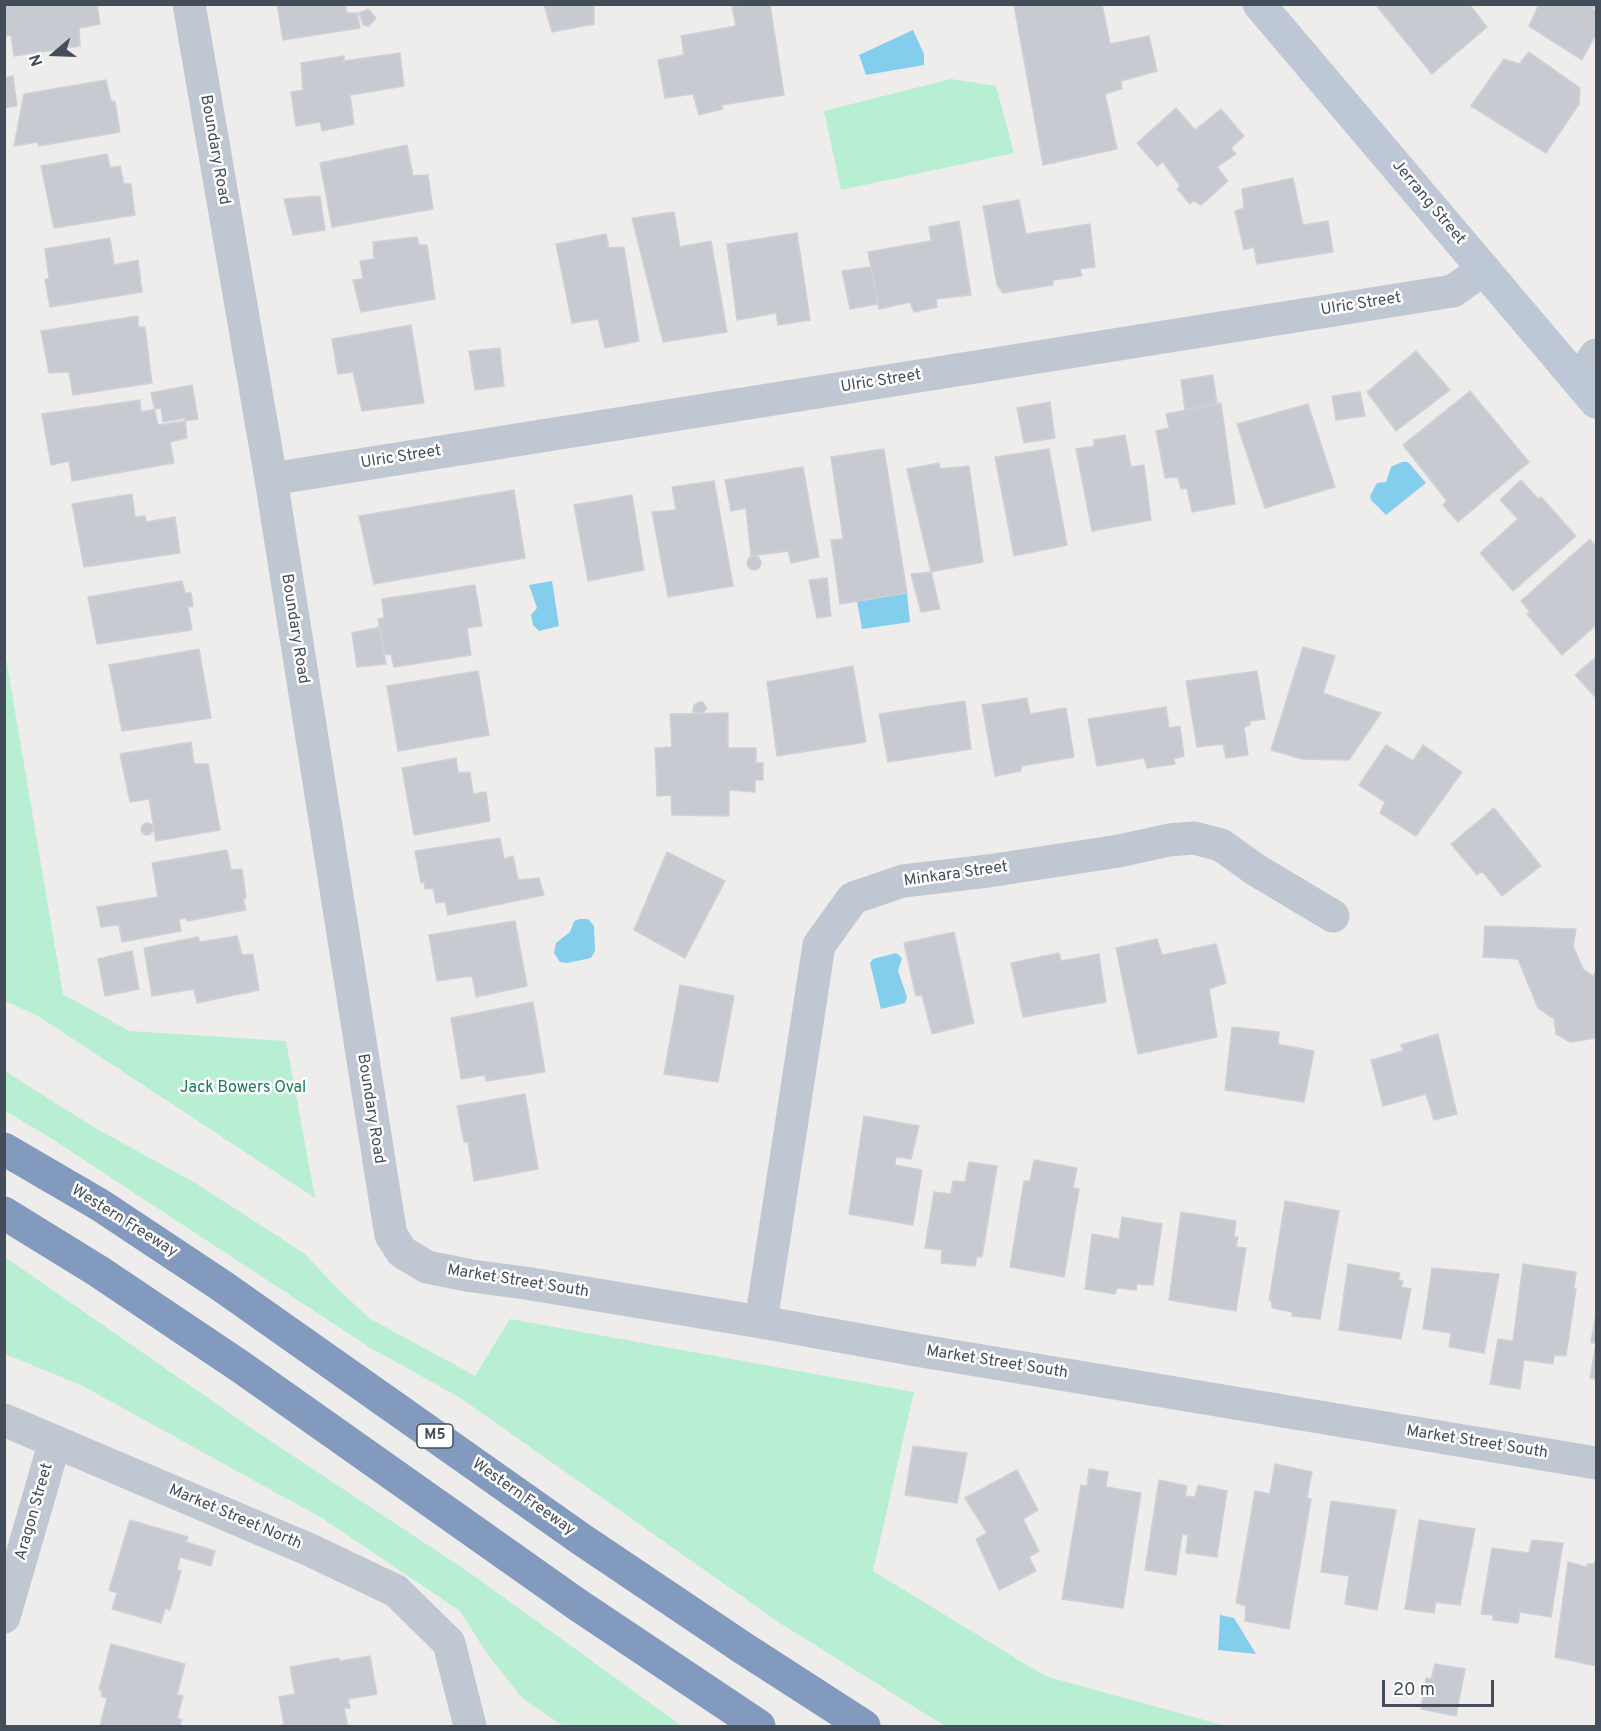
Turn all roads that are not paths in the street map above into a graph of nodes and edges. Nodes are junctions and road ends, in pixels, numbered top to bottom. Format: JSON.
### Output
{"nodes":[{"id":1,"x":189,"y":4,"type":"edge"},
{"id":2,"x":1259,"y":4,"type":"edge"},
{"id":3,"x":1484,"y":269,"type":"junction"},
{"id":4,"x":1590,"y":379,"type":"edge"},
{"id":5,"x":271,"y":479,"type":"junction"},
{"id":6,"x":1333,"y":916,"type":"dead end"},
{"id":7,"x":4,"y":1149,"type":"edge"},
{"id":8,"x":4,"y":1213,"type":"edge"},
{"id":9,"x":402,"y":1252,"type":"joint"},
{"id":10,"x":761,"y":1322,"type":"junction"},
{"id":11,"x":4,"y":1420,"type":"edge"},
{"id":12,"x":55,"y":1441,"type":"junction"},
{"id":13,"x":1596,"y":1463,"type":"edge"},
{"id":14,"x":4,"y":1617,"type":"edge"},
{"id":15,"x":470,"y":1726,"type":"edge"},
{"id":16,"x":759,"y":1726,"type":"edge"},
{"id":17,"x":864,"y":1726,"type":"edge"}],
"edges":[{"from":1,"to":5,"type":"street","name":"Boundary Road"},
{"from":2,"to":3,"type":"street","name":"Jerrang Street"},
{"from":3,"to":4,"type":"street","name":"Jerrang Street"},
{"from":3,"to":5,"type":"street","name":"Ulric Street"},
{"from":5,"to":9,"type":"street","name":"Boundary Road"},
{"from":6,"to":10,"type":"street","name":"Minkara Street"},
{"from":7,"to":17,"type":"highway","name":"Western Freeway","number":"M5"},
{"from":8,"to":16,"type":"highway"},
{"from":9,"to":10,"type":"street","name":"Market Street South"},
{"from":10,"to":13,"type":"street","name":"Market Street South"},
{"from":11,"to":12,"type":"street","name":"Market Street North"},
{"from":12,"to":14,"type":"street","name":"Aragon Street"},
{"from":12,"to":15,"type":"street","name":"Market Street North"}]}
